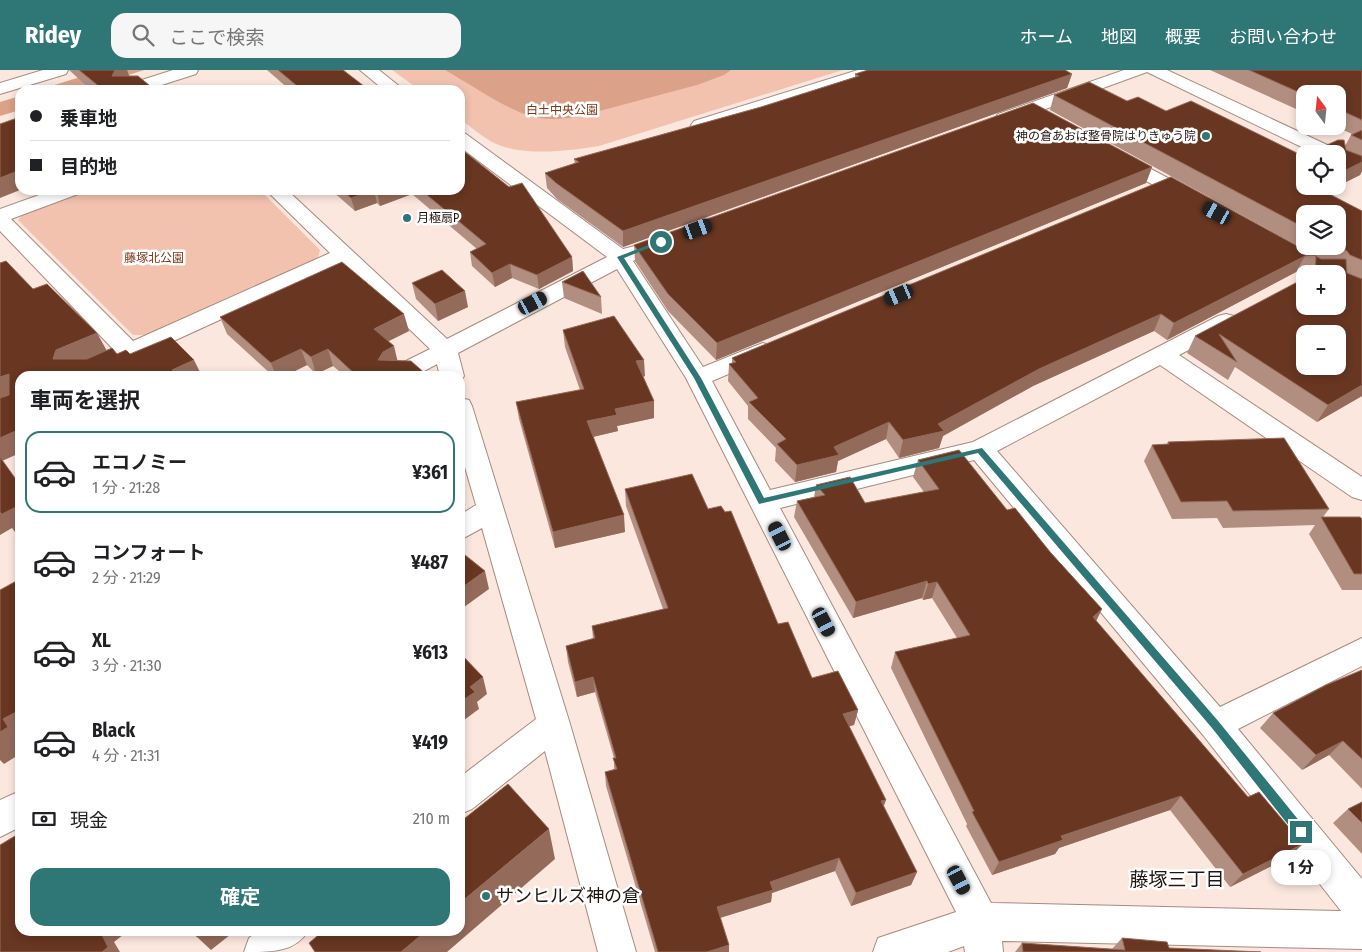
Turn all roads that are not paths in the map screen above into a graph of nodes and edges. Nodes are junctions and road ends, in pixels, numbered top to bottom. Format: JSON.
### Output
{"nodes":[{"id":1,"x":60,"y":70,"type":"edge"},
{"id":2,"x":190,"y":70,"type":"edge"},
{"id":3,"x":368,"y":70,"type":"edge"},
{"id":4,"x":875,"y":70,"type":"edge"},
{"id":5,"x":1140,"y":70,"type":"edge"},
{"id":6,"x":1154,"y":70,"type":"edge"},
{"id":7,"x":159,"y":80,"type":"edge"},
{"id":8,"x":144,"y":85,"type":"edge"},
{"id":9,"x":388,"y":85,"type":"edge"},
{"id":10,"x":0,"y":89,"type":"edge"},
{"id":11,"x":1030,"y":109,"type":"junction"},
{"id":12,"x":1050,"y":120,"type":"edge"},
{"id":13,"x":984,"y":126,"type":"edge"},
{"id":14,"x":688,"y":129,"type":"edge"},
{"id":15,"x":465,"y":141,"type":"edge"},
{"id":16,"x":1313,"y":145,"type":"edge"},
{"id":17,"x":1100,"y":147,"type":"edge"},
{"id":18,"x":1165,"y":184,"type":"junction"},
{"id":19,"x":58,"y":195,"type":"edge"},
{"id":20,"x":281,"y":195,"type":"edge"},
{"id":21,"x":1138,"y":195,"type":"edge"},
{"id":22,"x":1209,"y":208,"type":"edge"},
{"id":23,"x":0,"y":217,"type":"edge"},
{"id":24,"x":652,"y":246,"type":"edge"},
{"id":25,"x":344,"y":255,"type":"junction"},
{"id":26,"x":620,"y":257,"type":"junction"},
{"id":27,"x":1246,"y":310,"type":"edge"},
{"id":28,"x":784,"y":343,"type":"edge"},
{"id":29,"x":445,"y":350,"type":"junction"},
{"id":30,"x":130,"y":352,"type":"junction"},
{"id":31,"x":1162,"y":355,"type":"junction"},
{"id":32,"x":88,"y":371,"type":"edge"},
{"id":33,"x":406,"y":371,"type":"edge"},
{"id":34,"x":451,"y":371,"type":"edge"},
{"id":35,"x":698,"y":378,"type":"junction"},
{"id":36,"x":465,"y":424,"type":"edge"},
{"id":37,"x":980,"y":450,"type":"junction"},
{"id":38,"x":1362,"y":490,"type":"edge"},
{"id":39,"x":762,"y":502,"type":"junction"},
{"id":40,"x":489,"y":510,"type":"junction"},
{"id":41,"x":465,"y":526,"type":"edge"},
{"id":42,"x":1362,"y":651,"type":"edge"},
{"id":43,"x":554,"y":724,"type":"junction"},
{"id":44,"x":1216,"y":725,"type":"junction"},
{"id":45,"x":465,"y":794,"type":"edge"},
{"id":46,"x":15,"y":810,"type":"edge"},
{"id":47,"x":0,"y":820,"type":"edge"},
{"id":48,"x":1362,"y":908,"type":"edge"},
{"id":49,"x":1362,"y":930,"type":"edge"},
{"id":50,"x":284,"y":936,"type":"edge"},
{"id":51,"x":982,"y":937,"type":"edge"},
{"id":52,"x":263,"y":952,"type":"edge"},
{"id":53,"x":617,"y":952,"type":"edge"},
{"id":54,"x":892,"y":952,"type":"edge"}],
"edges":[{"from":1,"to":10,"type":"street"},
{"from":2,"to":7,"type":"street"},
{"from":3,"to":9,"type":"street"},
{"from":4,"to":14,"type":"street"},
{"from":5,"to":11,"type":"street"},
{"from":6,"to":16,"type":"street"},
{"from":7,"to":8,"type":"street"},
{"from":11,"to":12,"type":"street"},
{"from":11,"to":13,"type":"street"},
{"from":15,"to":26,"type":"street"},
{"from":17,"to":18,"type":"street"},
{"from":18,"to":21,"type":"street"},
{"from":18,"to":22,"type":"street"},
{"from":19,"to":23,"type":"street"},
{"from":20,"to":25,"type":"street"},
{"from":23,"to":30,"type":"street"},
{"from":24,"to":26,"type":"street"},
{"from":25,"to":29,"type":"street"},
{"from":25,"to":30,"type":"street"},
{"from":26,"to":29,"type":"street"},
{"from":26,"to":35,"type":"street"},
{"from":27,"to":31,"type":"street"},
{"from":28,"to":35,"type":"street"},
{"from":29,"to":33,"type":"street"},
{"from":29,"to":34,"type":"street"},
{"from":30,"to":32,"type":"street"},
{"from":31,"to":37,"type":"street"},
{"from":31,"to":38,"type":"street"},
{"from":35,"to":39,"type":"street"},
{"from":36,"to":40,"type":"street"},
{"from":37,"to":39,"type":"street"},
{"from":37,"to":44,"type":"street"},
{"from":39,"to":51,"type":"street"},
{"from":40,"to":41,"type":"street"},
{"from":40,"to":43,"type":"street"},
{"from":42,"to":44,"type":"street"},
{"from":43,"to":45,"type":"street"},
{"from":43,"to":53,"type":"street"},
{"from":44,"to":48,"type":"street"},
{"from":46,"to":47,"type":"street"},
{"from":49,"to":51,"type":"street"},
{"from":50,"to":52,"type":"street"},
{"from":51,"to":54,"type":"street"}]}
